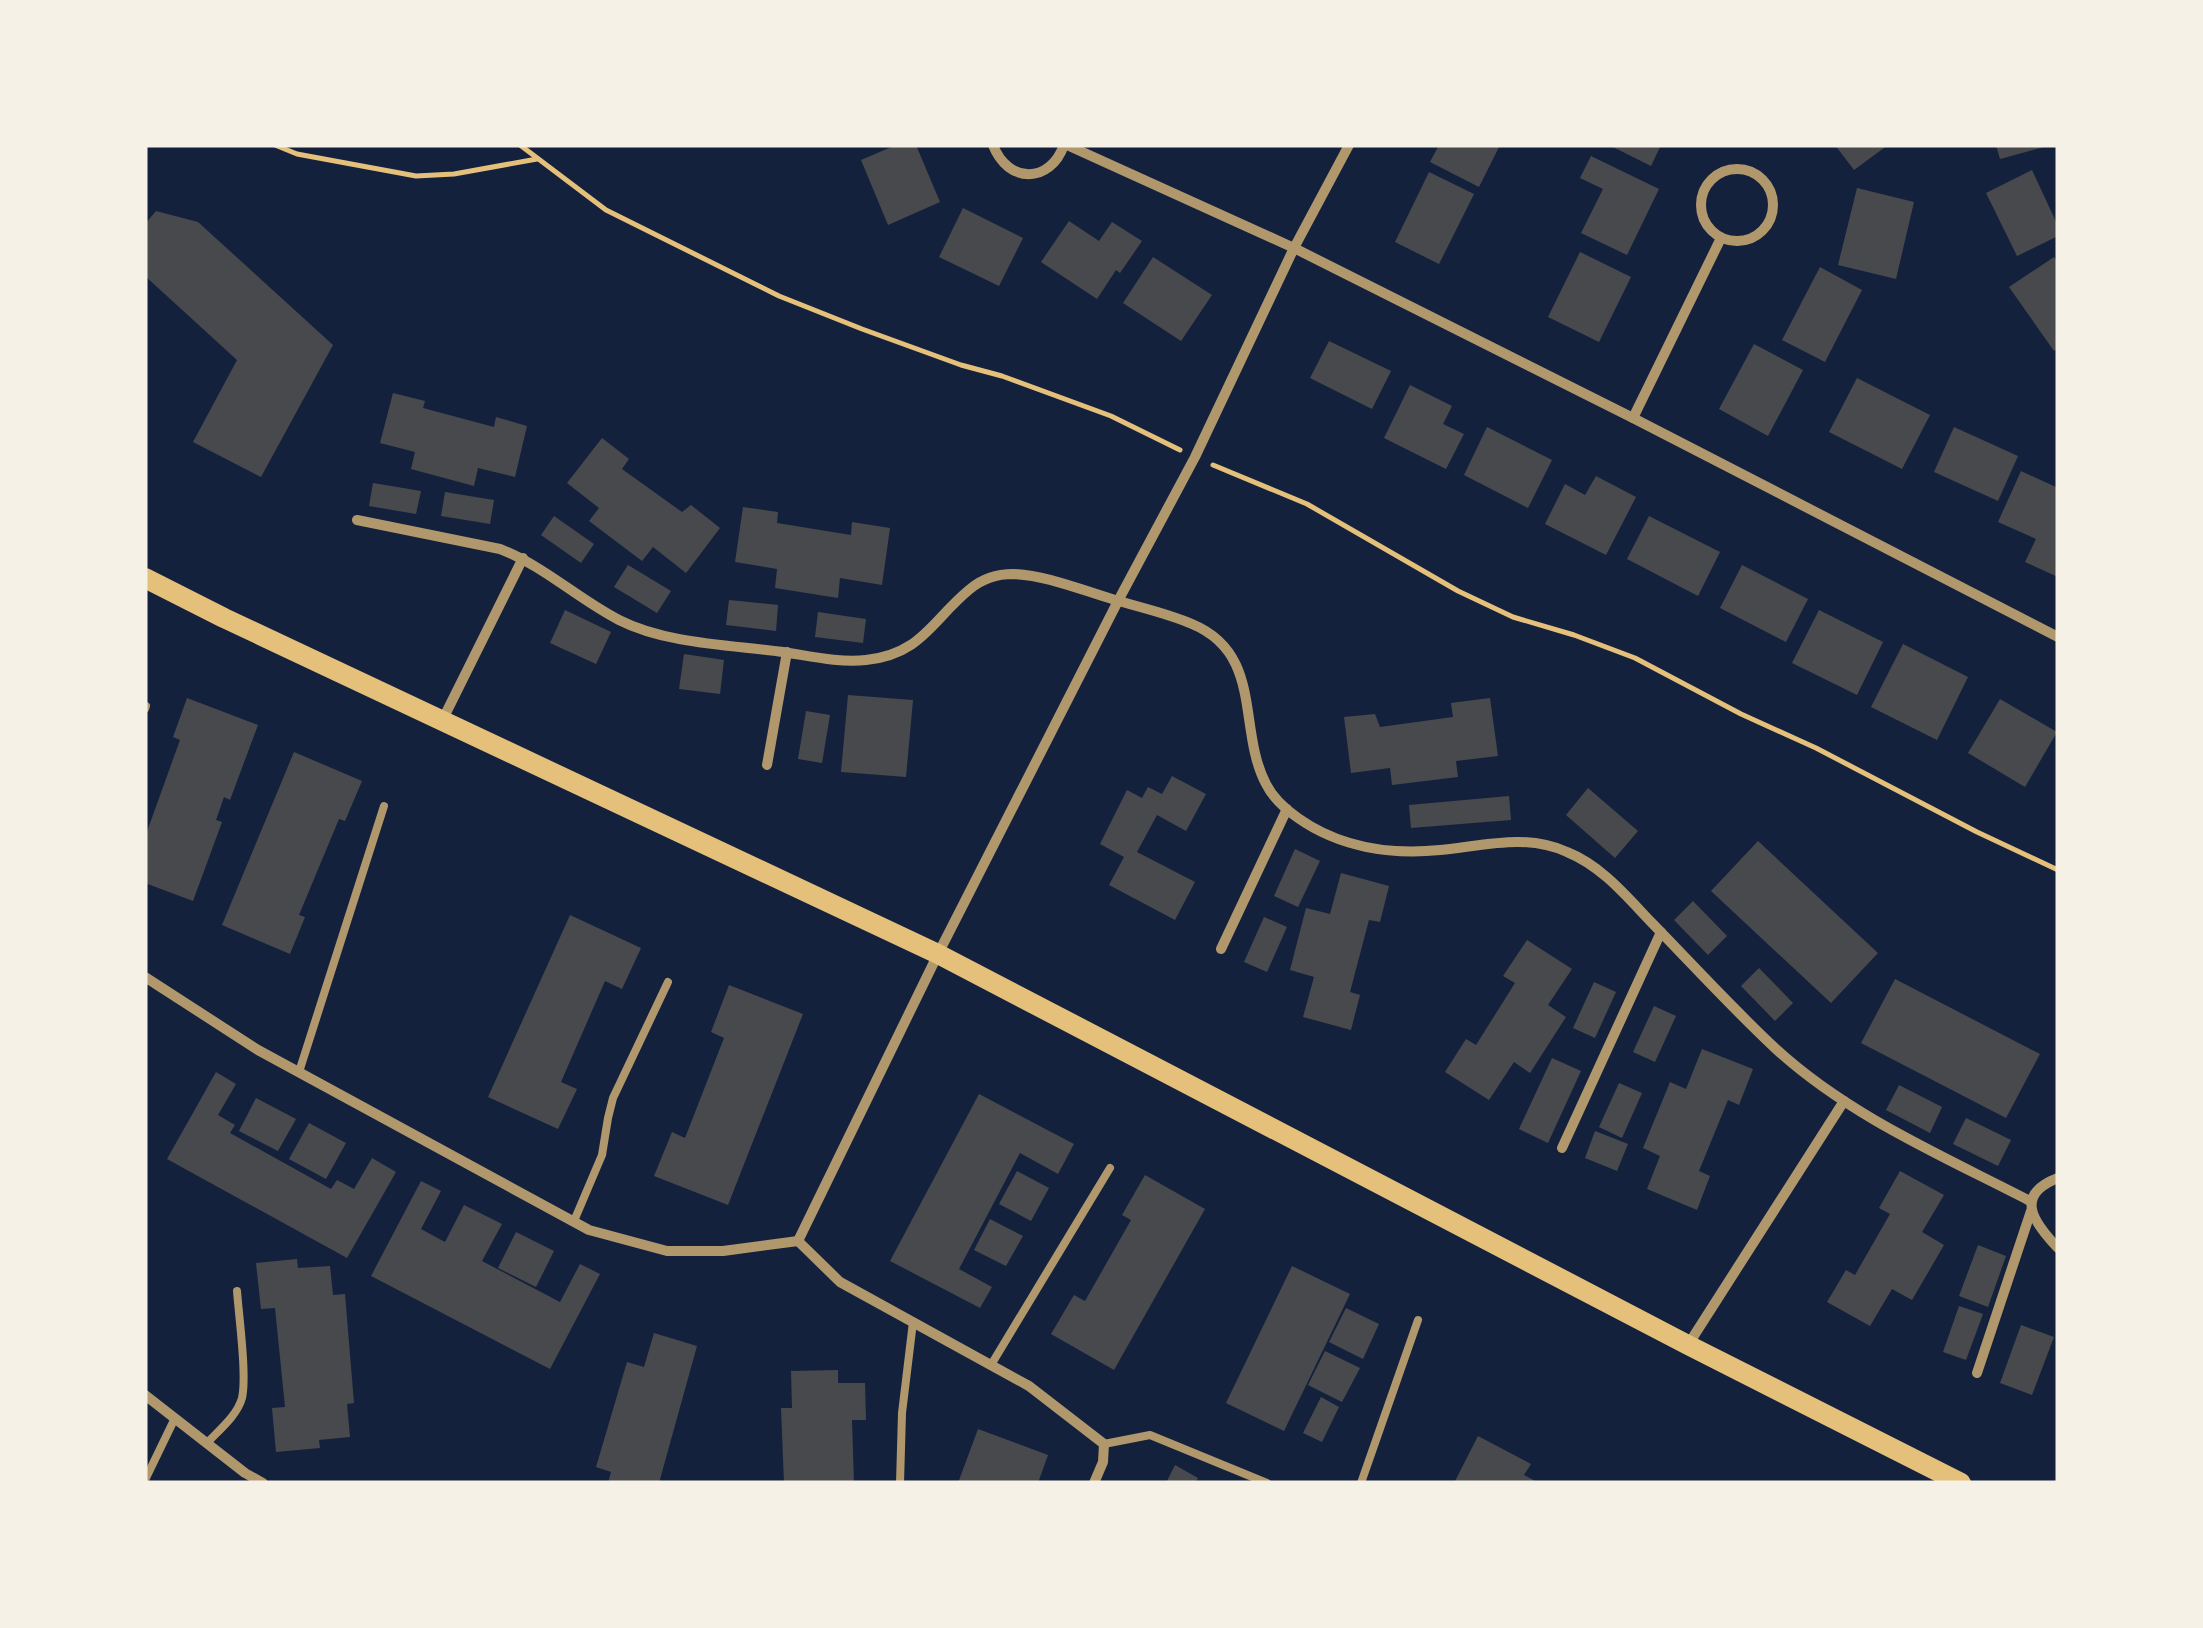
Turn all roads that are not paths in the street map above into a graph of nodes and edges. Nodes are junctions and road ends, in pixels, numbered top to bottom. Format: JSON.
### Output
{"nodes":[{"id":1,"x":993,"y":145,"type":"edge"},
{"id":2,"x":1066,"y":145,"type":"edge"},
{"id":3,"x":1349,"y":145,"type":"edge"},
{"id":4,"x":1722,"y":238,"type":"junction"},
{"id":5,"x":1294,"y":248,"type":"junction"},
{"id":6,"x":1633,"y":418,"type":"junction"},
{"id":7,"x":357,"y":520,"type":"dead end"},
{"id":8,"x":522,"y":558,"type":"junction"},
{"id":9,"x":145,"y":578,"type":"edge"},
{"id":10,"x":1118,"y":601,"type":"junction"},
{"id":11,"x":2058,"y":637,"type":"edge"},
{"id":12,"x":787,"y":652,"type":"junction"},
{"id":13,"x":442,"y":721,"type":"junction"},
{"id":14,"x":767,"y":765,"type":"dead end"},
{"id":15,"x":384,"y":806,"type":"dead end"},
{"id":16,"x":1287,"y":809,"type":"junction"},
{"id":17,"x":1661,"y":932,"type":"junction"},
{"id":18,"x":1221,"y":949,"type":"dead end"},
{"id":19,"x":938,"y":954,"type":"junction"},
{"id":20,"x":145,"y":977,"type":"edge"},
{"id":21,"x":668,"y":982,"type":"dead end"},
{"id":22,"x":299,"y":1072,"type":"junction"},
{"id":23,"x":1844,"y":1101,"type":"junction"},
{"id":24,"x":1562,"y":1148,"type":"dead end"},
{"id":25,"x":1110,"y":1168,"type":"dead end"},
{"id":26,"x":2058,"y":1178,"type":"edge"},
{"id":27,"x":2031,"y":1206,"type":"junction"},
{"id":28,"x":574,"y":1222,"type":"junction"},
{"id":29,"x":798,"y":1240,"type":"junction"},
{"id":30,"x":2058,"y":1248,"type":"edge"},
{"id":31,"x":238,"y":1292,"type":"dead end"},
{"id":32,"x":1418,"y":1320,"type":"dead end"},
{"id":33,"x":913,"y":1322,"type":"junction"},
{"id":34,"x":1688,"y":1345,"type":"junction"},
{"id":35,"x":991,"y":1365,"type":"junction"},
{"id":36,"x":1977,"y":1374,"type":"dead end"},
{"id":37,"x":145,"y":1395,"type":"edge"},
{"id":38,"x":175,"y":1418,"type":"junction"},
{"id":39,"x":206,"y":1444,"type":"junction"},
{"id":40,"x":1104,"y":1444,"type":"junction"},
{"id":41,"x":145,"y":1480,"type":"edge"},
{"id":42,"x":263,"y":1483,"type":"edge"},
{"id":43,"x":900,"y":1483,"type":"edge"},
{"id":44,"x":1094,"y":1483,"type":"edge"},
{"id":45,"x":1268,"y":1483,"type":"edge"},
{"id":46,"x":1362,"y":1483,"type":"edge"},
{"id":47,"x":1961,"y":1483,"type":"edge"}],
"edges":[{"from":1,"to":2,"type":"street"},
{"from":2,"to":5,"type":"street"},
{"from":3,"to":5,"type":"street"},
{"from":4,"to":4,"type":"street"},
{"from":4,"to":6,"type":"street"},
{"from":5,"to":6,"type":"street"},
{"from":5,"to":10,"type":"street"},
{"from":6,"to":11,"type":"street"},
{"from":7,"to":8,"type":"street"},
{"from":8,"to":12,"type":"street"},
{"from":8,"to":13,"type":"street"},
{"from":9,"to":13,"type":"main road"},
{"from":10,"to":12,"type":"street"},
{"from":10,"to":16,"type":"street"},
{"from":10,"to":19,"type":"street"},
{"from":12,"to":14,"type":"street"},
{"from":13,"to":19,"type":"main road"},
{"from":15,"to":22,"type":"lane"},
{"from":16,"to":17,"type":"street"},
{"from":16,"to":18,"type":"street"},
{"from":17,"to":23,"type":"street"},
{"from":17,"to":24,"type":"street"},
{"from":19,"to":29,"type":"street"},
{"from":19,"to":34,"type":"main road"},
{"from":20,"to":22,"type":"street"},
{"from":21,"to":28,"type":"lane"},
{"from":22,"to":28,"type":"street"},
{"from":23,"to":27,"type":"street"},
{"from":23,"to":34,"type":"street"},
{"from":25,"to":35,"type":"lane"},
{"from":26,"to":27,"type":"street"},
{"from":27,"to":30,"type":"street"},
{"from":27,"to":36,"type":"street"},
{"from":28,"to":29,"type":"street"},
{"from":29,"to":33,"type":"street"},
{"from":31,"to":39,"type":"lane"},
{"from":32,"to":46,"type":"lane"},
{"from":33,"to":35,"type":"street"},
{"from":33,"to":43,"type":"lane"},
{"from":34,"to":47,"type":"main road"},
{"from":35,"to":40,"type":"street"},
{"from":37,"to":38,"type":"street"},
{"from":38,"to":39,"type":"street"},
{"from":38,"to":41,"type":"lane"},
{"from":39,"to":42,"type":"street"},
{"from":40,"to":44,"type":"street"},
{"from":40,"to":45,"type":"lane"}]}
